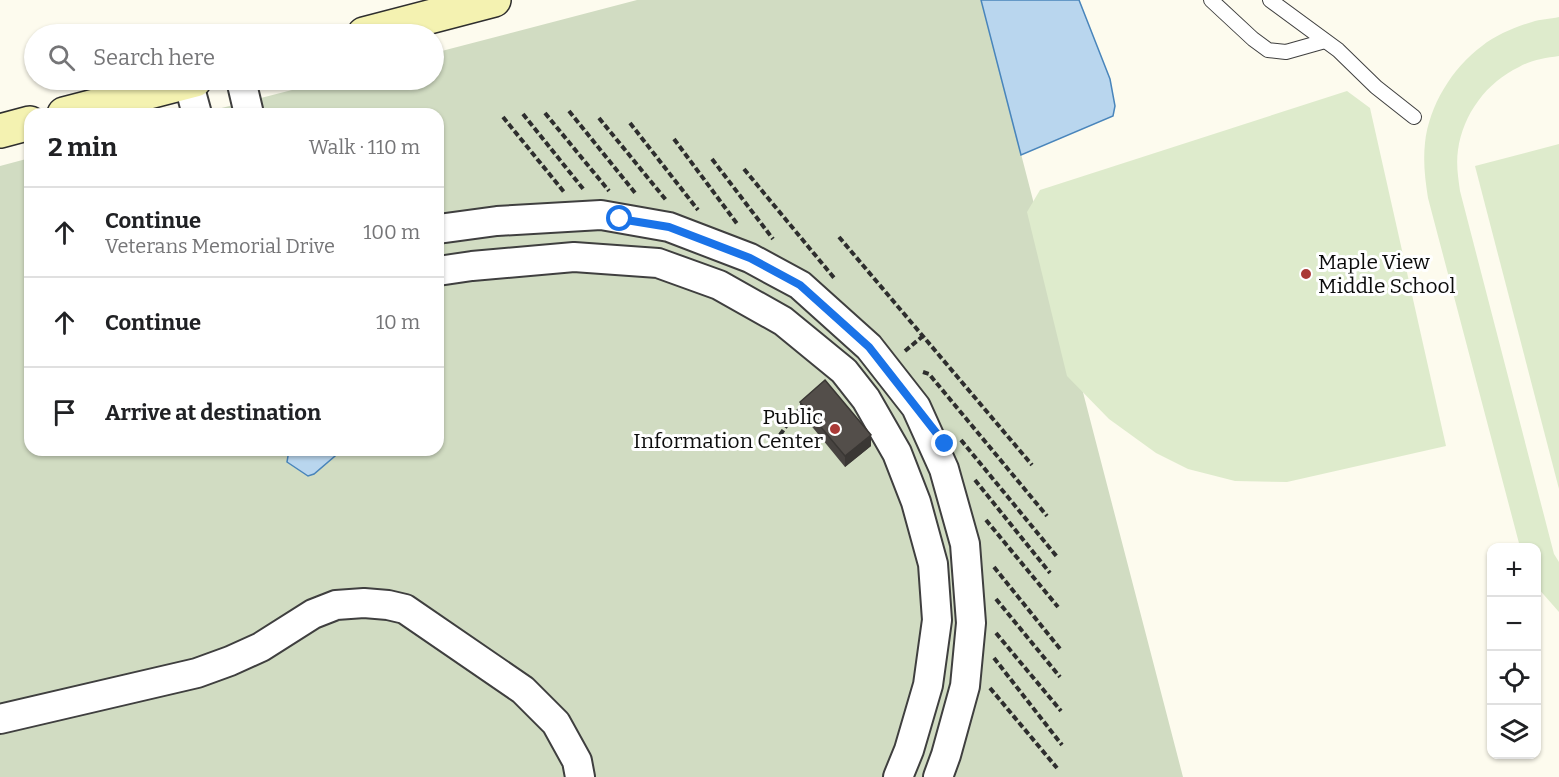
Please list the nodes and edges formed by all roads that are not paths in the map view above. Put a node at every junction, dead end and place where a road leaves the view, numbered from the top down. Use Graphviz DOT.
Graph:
graph roads {
  1 [pos="494,0"];
  2 [pos="1211,0"];
  3 [pos="1270,0"];
  4 [pos="402,24"];
  5 [pos="1325,40"];
  6 [pos="154,90"];
  7 [pos="193,90"];
  8 [pos="243,90"];
  9 [pos="86,108"];
  10 [pos="196,108"];
  11 [pos="248,108"];
  12 [pos="1414,117"];
  13 [pos="24,125"];
  14 [pos="0,131"];
  15 [pos="451,227"];
  16 [pos="472,266"];
  17 [pos="444,270"];
  18 [pos="0,719"];
  19 [pos="580,777"];
  20 [pos="898,777"];
  21 [pos="938,777"];
  1 -- 4 [label="main road"];
  2 -- 5 [label="lane"];
  3 -- 5 [label="lane"];
  5 -- 12 [label="lane"];
  6 -- 9 [label="main road"];
  7 -- 10 [label="street"];
  8 -- 11 [label="street"];
  13 -- 14 [label="main road"];
  15 -- 16 [label="street"];
  15 -- 21 [label="street"];
  16 -- 17 [label="street"];
  16 -- 20 [label="street"];
  18 -- 19 [label="street"];
}
